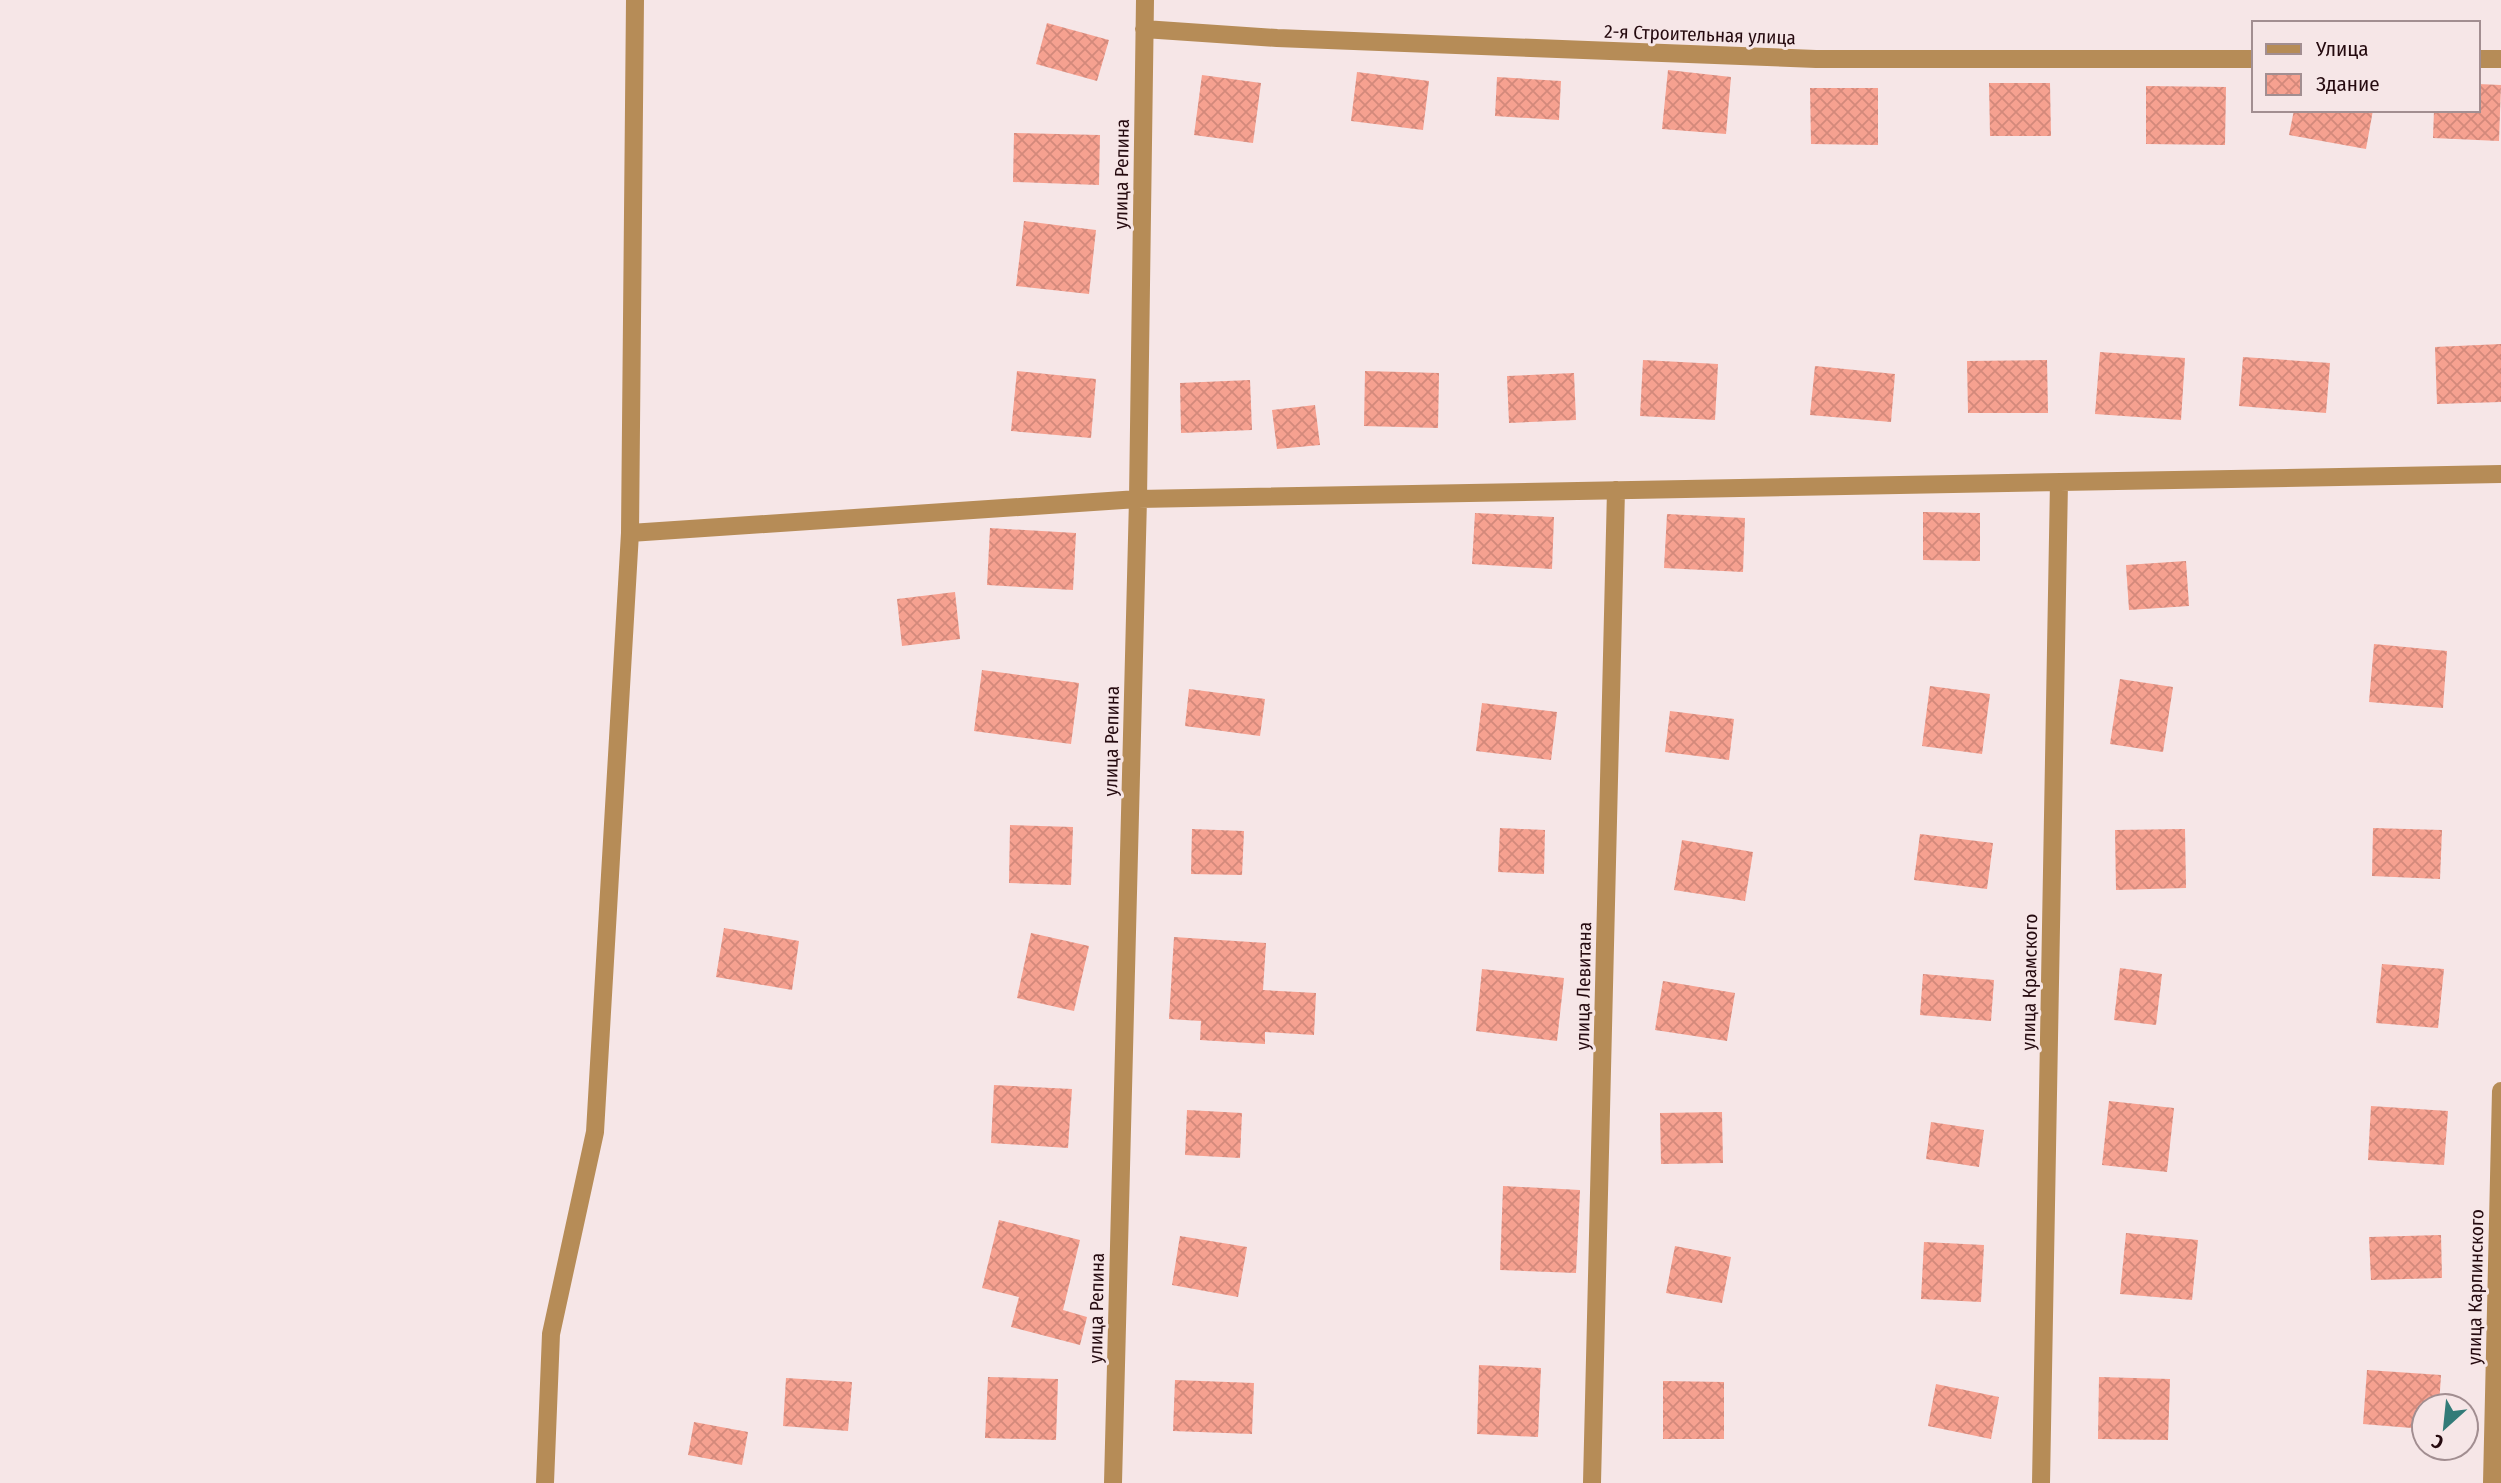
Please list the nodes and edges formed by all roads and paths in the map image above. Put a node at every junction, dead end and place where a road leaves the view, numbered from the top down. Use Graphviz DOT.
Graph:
graph roads {
  1 [pos="635,0"];
  2 [pos="1145,0"];
  3 [pos="1144,29"];
  4 [pos="2252,59"];
  5 [pos="2480,59"];
  6 [pos="2501,59"];
  7 [pos="2501,474"];
  8 [pos="2059,482"];
  9 [pos="1616,490"];
  10 [pos="1138,499"];
  11 [pos="630,533"];
  12 [pos="2501,1091"];
  13 [pos="545,1483"];
  14 [pos="1113,1483"];
  15 [pos="1592,1483"];
  16 [pos="2041,1483"];
  17 [pos="2492,1483"];
  1 -- 11 [label="street"];
  2 -- 3 [label="street, улица Репина"];
  3 -- 4 [label="street, 2-я Строительная улица"];
  3 -- 10 [label="street, улица Репина"];
  5 -- 6 [label="street"];
  7 -- 8 [label="street"];
  8 -- 9 [label="street"];
  8 -- 16 [label="street, улица Крамского"];
  9 -- 10 [label="street"];
  9 -- 15 [label="street, улица Левитана"];
  10 -- 11 [label="street"];
  10 -- 14 [label="street, улица Репина"];
  11 -- 13 [label="street"];
  12 -- 17 [label="street, улица Карпинского"];
}
